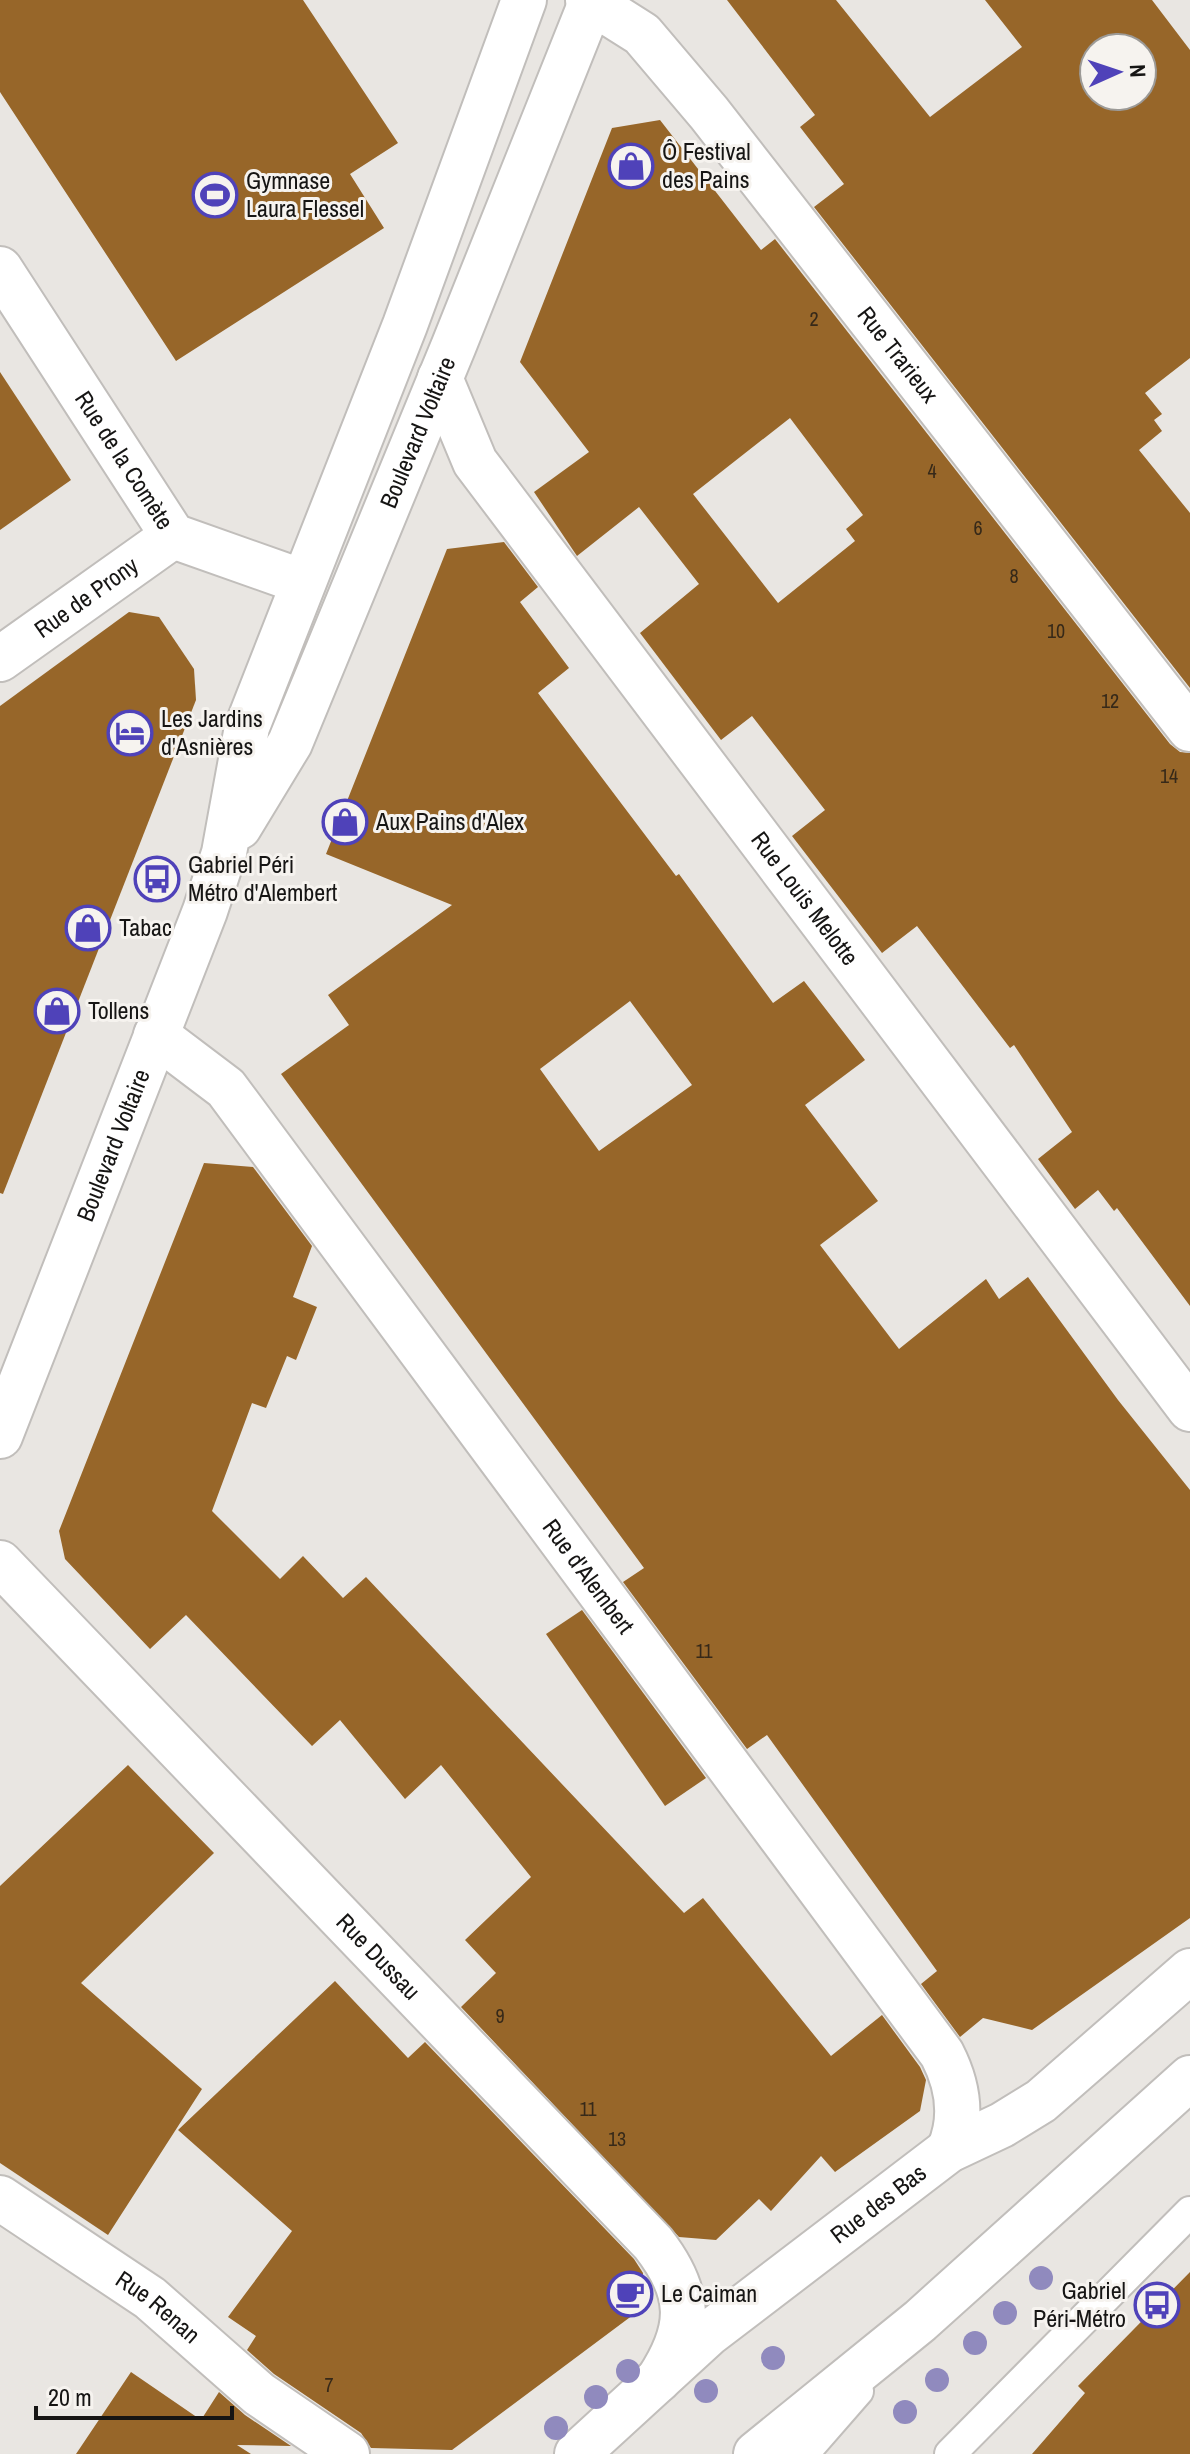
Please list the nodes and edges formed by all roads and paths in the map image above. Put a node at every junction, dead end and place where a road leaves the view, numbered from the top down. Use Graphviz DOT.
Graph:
graph roads {
  1 [pos="524,0"];
  2 [pos="590,0"];
  3 [pos="0,269"];
  4 [pos="440,378"];
  5 [pos="173,536"];
  6 [pos="303,582"];
  7 [pos="0,659"];
  8 [pos="1190,729"];
  9 [pos="224,853"];
  10 [pos="156,1035"];
  11 [pos="1190,1409"];
  12 [pos="0,1436"];
  13 [pos="0,1563"];
  14 [pos="1190,1971"];
  15 [pos="1190,2078"];
  16 [pos="949,2150"];
  17 [pos="0,2198"];
  18 [pos="1190,2212"];
  19 [pos="920,2321"];
  20 [pos="658,2380"];
  21 [pos="347,2454"];
  22 [pos="577,2454"];
  23 [pos="756,2454"];
  24 [pos="803,2454"];
  25 [pos="950,2454"];
  1 -- 6 [label="street, Boulevard Voltaire"];
  2 -- 4 [label="street, Boulevard Voltaire"];
  2 -- 8 [label="street, Rue Trarieux"];
  3 -- 5 [label="street, Rue de la Comète"];
  4 -- 9 [label="street, Boulevard Voltaire"];
  4 -- 11 [label="street, Rue Louis Melotte"];
  5 -- 6 [label="street, Rue de la Comète"];
  5 -- 7 [label="street, Rue de Prony"];
  6 -- 9 [label="street, Boulevard Voltaire"];
  9 -- 10 [label="street, Boulevard Voltaire"];
  10 -- 12 [label="street, Boulevard Voltaire"];
  10 -- 16 [label="street, Rue d'Alembert"];
  13 -- 20 [label="street, Rue Dussau"];
  14 -- 16 [label="street, Rue des Bas"];
  15 -- 19 [label="street"];
  16 -- 20 [label="street, Rue des Bas"];
  17 -- 21 [label="street, Rue Renan"];
  18 -- 25 [label="lane"];
  19 -- 23 [label="street"];
  19 -- 24 [label="lane"];
  20 -- 22 [label="street, Rue des Bas"];
}
